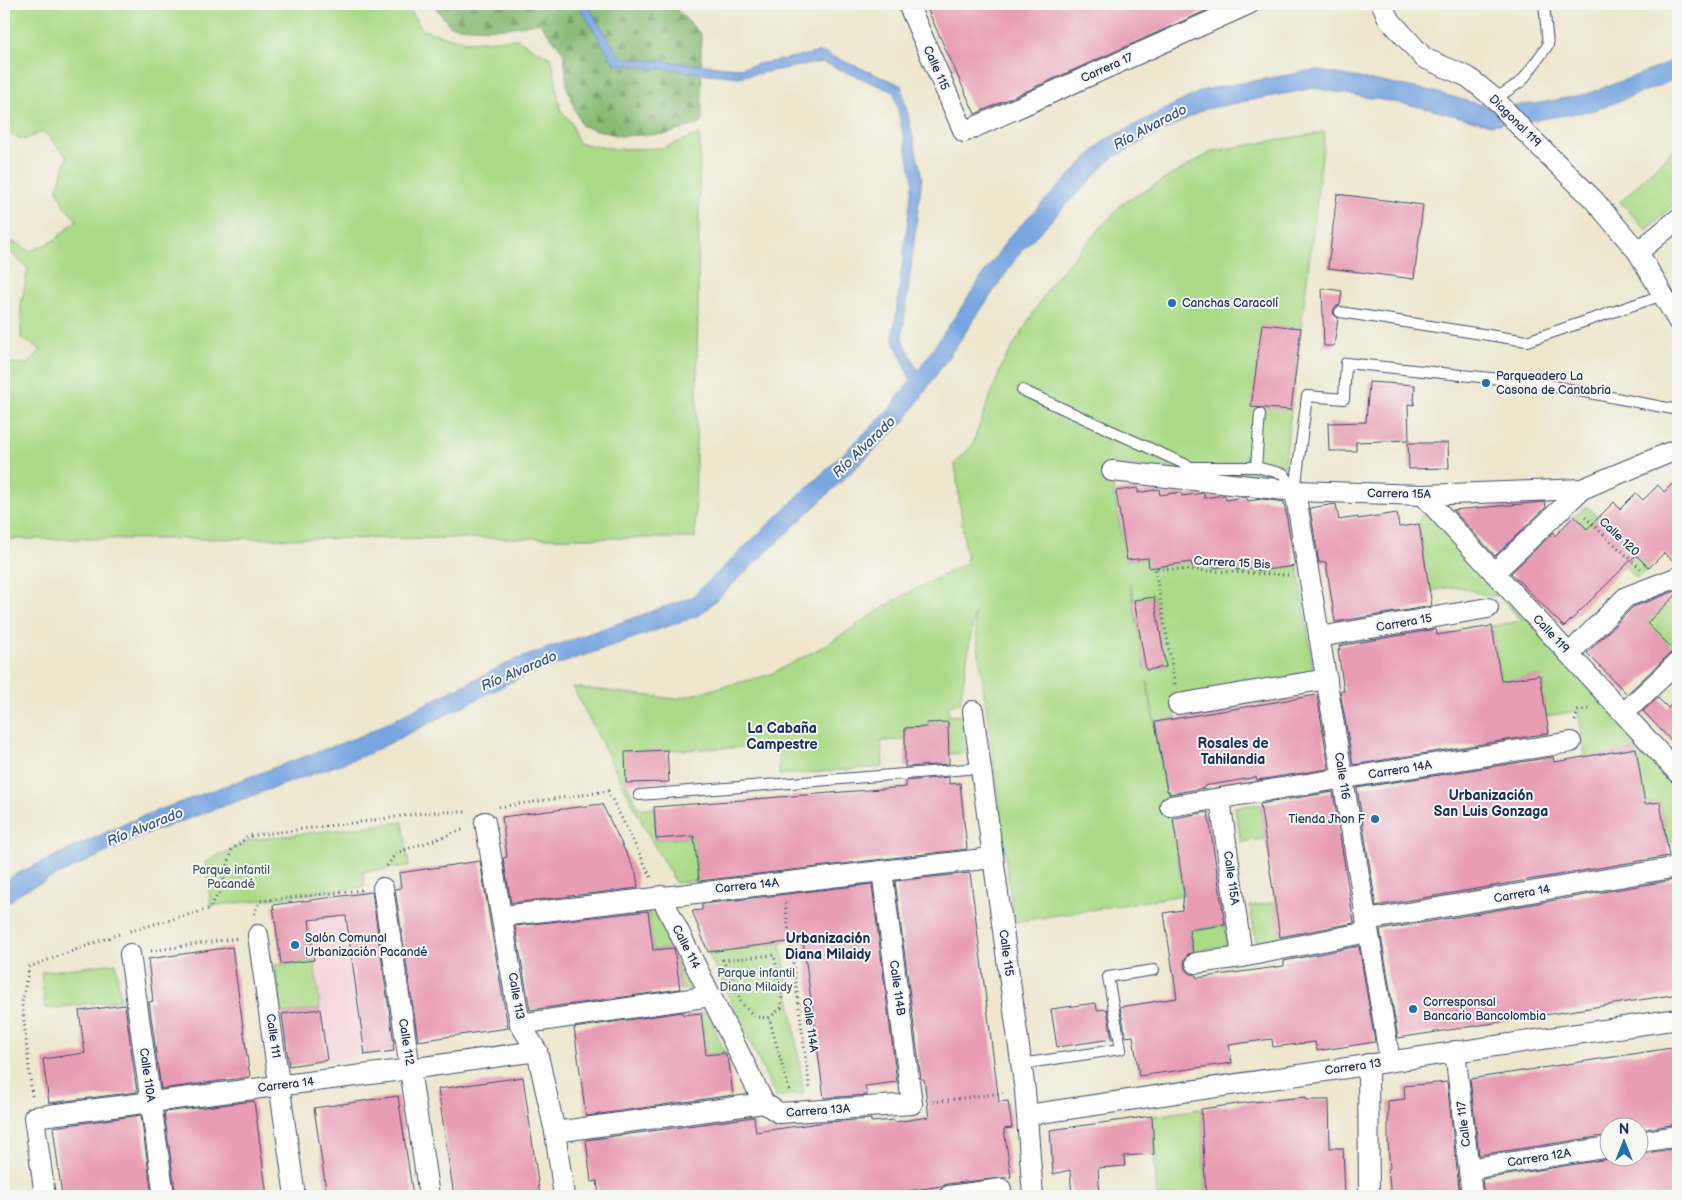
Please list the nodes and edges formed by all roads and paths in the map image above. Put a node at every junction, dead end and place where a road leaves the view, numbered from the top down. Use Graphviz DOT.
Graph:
graph roads {
  1 [pos="908,4"];
  2 [pos="1249,4"];
  3 [pos="1382,4"];
  4 [pos="1544,4"];
  5 [pos="1497,102"];
  6 [pos="964,132"];
  7 [pos="1678,219"];
  8 [pos="1638,252"];
  9 [pos="1663,295"];
  10 [pos="1340,312"];
  11 [pos="1678,321"];
  12 [pos="1022,390"];
  13 [pos="1678,410"];
  14 [pos="1260,414"];
  15 [pos="1678,449"];
  16 [pos="1256,467"];
  17 [pos="1112,471"];
  18 [pos="1295,491"];
  19 [pos="1423,495"];
  20 [pos="1576,496"];
  21 [pos="1494,573"];
  22 [pos="1308,576"];
  23 [pos="1678,577"];
  24 [pos="1658,585"];
  25 [pos="1488,608"];
  26 [pos="1319,637"];
  27 [pos="1569,654"];
  28 [pos="1678,662"];
  29 [pos="1327,679"];
  30 [pos="1178,704"];
  31 [pos="1620,709"];
  32 [pos="973,711"];
  33 [pos="1571,742"];
  34 [pos="980,768"];
  35 [pos="1678,773"];
  36 [pos="1343,779"];
  37 [pos="608,791"];
  38 [pos="639,794"];
  39 [pos="1220,799"];
  40 [pos="1170,806"];
  41 [pos="485,822"];
  42 [pos="992,858"];
  43 [pos="1678,867"];
  44 [pos="882,871"];
  45 [pos="782,882"];
  46 [pos="382,888"];
  47 [pos="661,896"];
  48 [pos="502,916"];
  49 [pos="1367,926"];
  50 [pos="258,935"];
  51 [pos="130,954"];
  52 [pos="1242,957"];
  53 [pos="1196,963"];
  54 [pos="1154,970"];
  55 [pos="711,996"];
  56 [pos="769,1018"];
  57 [pos="1678,1019"];
  58 [pos="520,1024"];
  59 [pos="537,1051"];
  60 [pos="1455,1051"];
  61 [pos="1390,1061"];
  62 [pos="1021,1064"];
  63 [pos="1368,1064"];
  64 [pos="410,1070"];
  65 [pos="280,1086"];
  66 [pos="1025,1091"];
  67 [pos="151,1102"];
  68 [pos="764,1103"];
  69 [pos="912,1104"];
  70 [pos="804,1112"];
  71 [pos="1027,1115"];
  72 [pos="34,1117"];
  73 [pos="555,1132"];
  74 [pos="1678,1136"];
  75 [pos="1650,1140"];
  76 [pos="1600,1149"];
  77 [pos="1469,1169"];
  78 [pos="1000,1189"];
  79 [pos="46,1196"];
  80 [pos="164,1196"];
  81 [pos="296,1196"];
  82 [pos="429,1196"];
  83 [pos="564,1196"];
  84 [pos="949,1196"];
  85 [pos="1033,1196"];
  86 [pos="1369,1196"];
  87 [pos="1472,1196"];
  1 -- 6 [label="street, Calle 115"];
  2 -- 6 [label="street, Carrera 17"];
  3 -- 5 [label="street, Diagonal 119"];
  4 -- 5 [label="lane"];
  5 -- 8 [label="street, Diagonal 119"];
  7 -- 8 [label="street"];
  8 -- 9 [label="street, Diagonal 119"];
  9 -- 10 [label="lane"];
  9 -- 11 [label="street, Diagonal 119"];
  12 -- 16 [label="lane"];
  13 -- 18 [label="lane"];
  14 -- 16 [label="lane"];
  15 -- 20 [label="street, Carrera 15A"];
  16 -- 18 [label="lane"];
  17 -- 18 [label="street, Carrera 15A"];
  18 -- 19 [label="street, Carrera 15A"];
  18 -- 22 [label="street, Calle 116"];
  19 -- 20 [label="street, Carrera 15A"];
  19 -- 21 [label="street, Calle 119"];
  20 -- 21 [label="street"];
  20 -- 24 [label="path, Calle 120"];
  21 -- 27 [label="street, Calle 119"];
  22 -- 26 [label="street, Calle 116"];
  22 -- 30 [label="path, Carrera 15 Bis"];
  23 -- 24 [label="street"];
  24 -- 27 [label="street"];
  25 -- 26 [label="street, Carrera 15"];
  26 -- 29 [label="street, Calle 116"];
  27 -- 31 [label="street, Calle 119"];
  28 -- 31 [label="street"];
  29 -- 30 [label="street"];
  29 -- 36 [label="street, Calle 116"];
  31 -- 33 [label="path"];
  31 -- 35 [label="street, Calle 119"];
  32 -- 34 [label="street, Calle 115"];
  33 -- 36 [label="street, Carrera 14A"];
  34 -- 38 [label="lane"];
  34 -- 42 [label="street, Calle 115"];
  36 -- 39 [label="street, Carrera 14A"];
  36 -- 49 [label="street, Calle 116"];
  37 -- 47 [label="path"];
  39 -- 40 [label="street, Carrera 14A"];
  39 -- 52 [label="street, Calle 115A"];
  41 -- 48 [label="street, Calle 113"];
  41 -- 72 [label="path"];
  42 -- 44 [label="street, Carrera 14A"];
  42 -- 62 [label="street, Calle 115"];
  43 -- 49 [label="street, Carrera 14"];
  44 -- 45 [label="street, Carrera 14A"];
  44 -- 69 [label="street, Calle 114B"];
  45 -- 47 [label="street, Carrera 14A"];
  45 -- 70 [label="path, Calle 114A"];
  46 -- 64 [label="street, Calle 112"];
  47 -- 48 [label="street, Carrera 14A"];
  47 -- 55 [label="street, Calle 114"];
  48 -- 58 [label="street, Calle 113"];
  49 -- 52 [label="street, Carrera 14"];
  49 -- 61 [label="street, Calle 116"];
  50 -- 65 [label="street, Calle 111"];
  51 -- 67 [label="street, Calle 110A"];
  52 -- 53 [label="street, Carrera 14"];
  54 -- 62 [label="lane"];
  55 -- 58 [label="street"];
  55 -- 68 [label="street, Calle 114"];
  56 -- 56 [label="path"];
  56 -- 70 [label="path"];
  57 -- 60 [label="street, Carrera 13"];
  58 -- 59 [label="street, Calle 113"];
  59 -- 64 [label="street, Carrera 14"];
  59 -- 73 [label="street, Calle 113"];
  60 -- 61 [label="street, Carrera 13"];
  60 -- 77 [label="street, Calle 117"];
  61 -- 63 [label="street, Carrera 13"];
  62 -- 66 [label="street, Calle 115"];
  63 -- 71 [label="street, Carrera 13"];
  63 -- 86 [label="street"];
  64 -- 65 [label="street, Carrera 14"];
  64 -- 82 [label="street, Calle 112"];
  65 -- 67 [label="street, Carrera 14"];
  65 -- 81 [label="street, Calle 111"];
  66 -- 69 [label="path"];
  66 -- 71 [label="street, Calle 115"];
  67 -- 72 [label="street, Carrera 14"];
  67 -- 80 [label="street, Calle 110A"];
  68 -- 70 [label="street, Carrera 13A"];
  68 -- 73 [label="street"];
  69 -- 70 [label="street, Carrera 13A"];
  71 -- 85 [label="street, Calle 115"];
  72 -- 79 [label="street"];
  73 -- 83 [label="street, Calle 113"];
  74 -- 75 [label="street"];
  76 -- 77 [label="street, Carrera 12A"];
  77 -- 87 [label="street, Calle 117"];
  78 -- 84 [label="street"];
}
